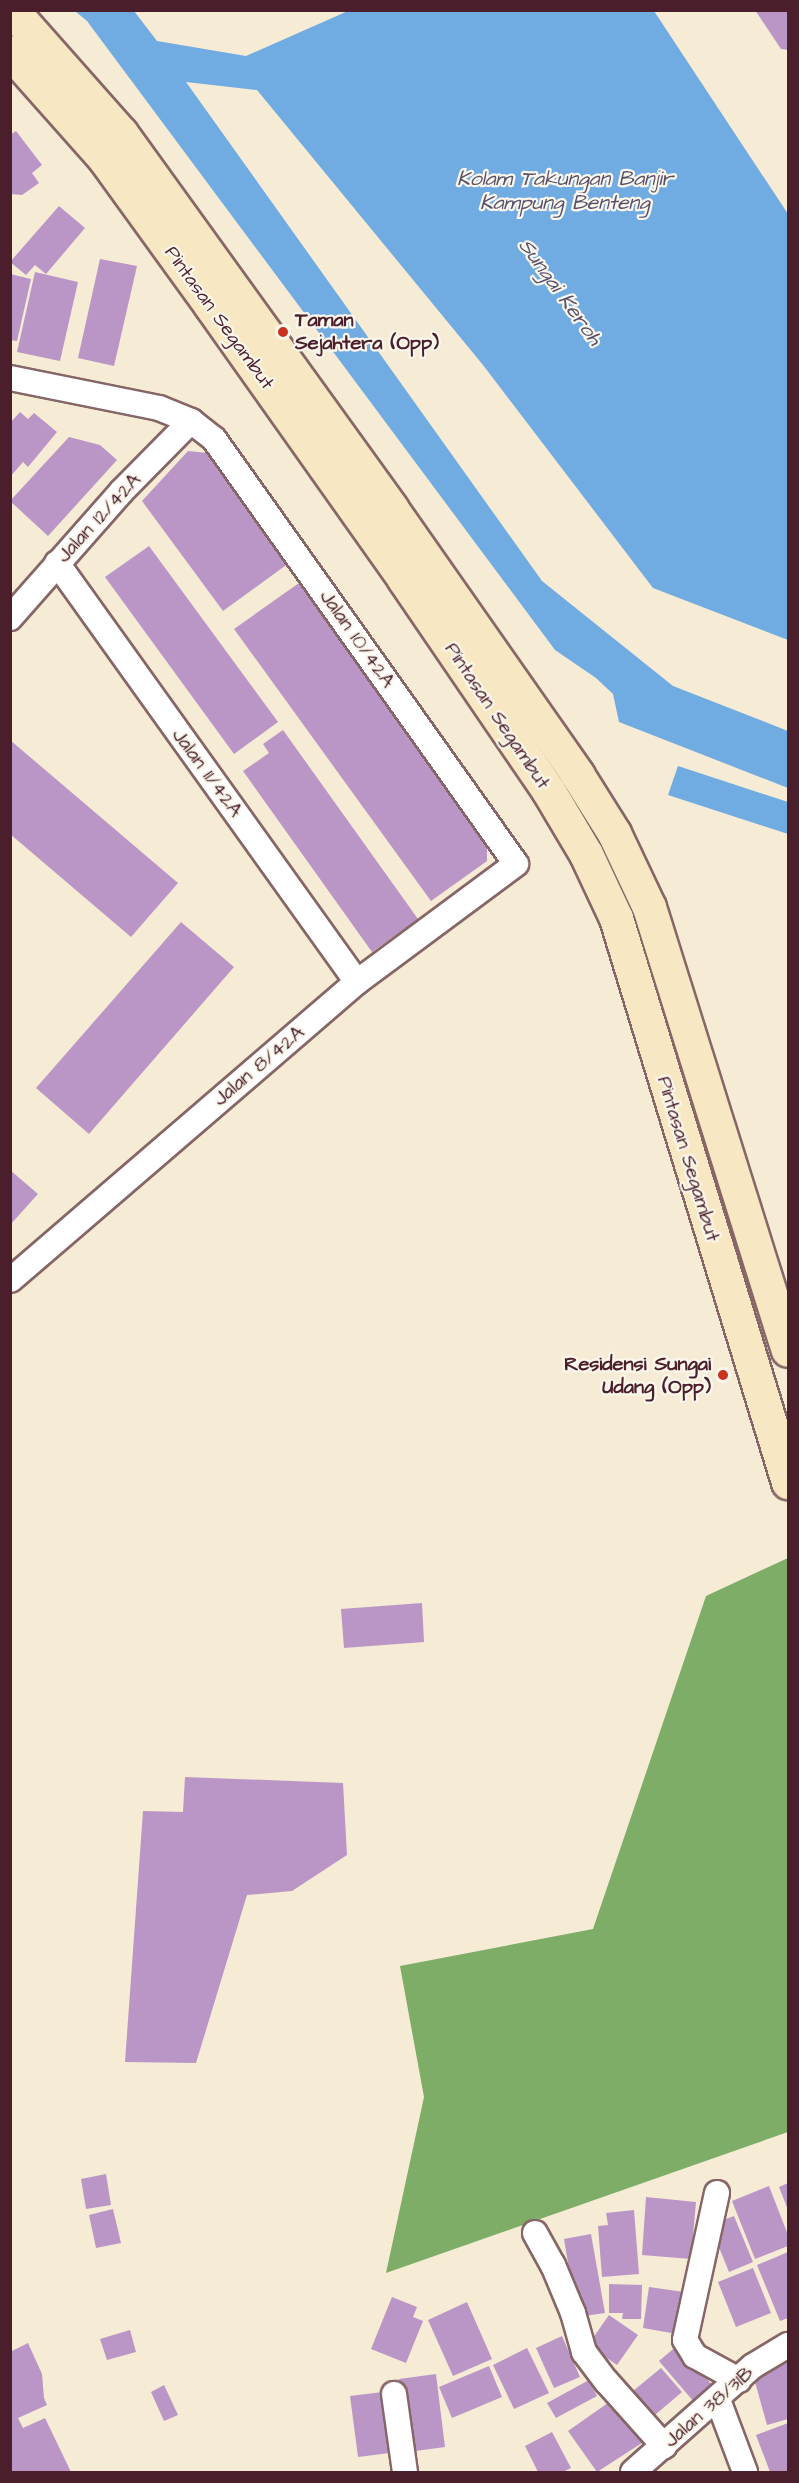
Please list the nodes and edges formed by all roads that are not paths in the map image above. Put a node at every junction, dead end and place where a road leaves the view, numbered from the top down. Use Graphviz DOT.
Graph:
graph roads {
  1 [pos="12,10"];
  2 [pos="10,52"];
  3 [pos="10,378"];
  4 [pos="191,421"];
  5 [pos="57,563"];
  6 [pos="10,618"];
  7 [pos="516,864"];
  8 [pos="357,982"];
  9 [pos="10,1280"];
  10 [pos="789,1350"];
  11 [pos="789,1482"];
  12 [pos="717,2193"];
  13 [pos="535,2233"];
  14 [pos="789,2345"];
  15 [pos="739,2380"];
  16 [pos="394,2394"];
  17 [pos="718,2400"];
  18 [pos="664,2446"];
  19 [pos="405,2472"];
  20 [pos="633,2472"];
  21 [pos="745,2472"];
  1 -- 10 [label="main road, Pintasan Segambut"];
  2 -- 11 [label="main road, Pintasan Segambut"];
  3 -- 4 [label="street, Jalan 10/42A"];
  4 -- 5 [label="street, Jalan 12/42A"];
  4 -- 7 [label="street, Jalan 10/42A"];
  5 -- 6 [label="street, Jalan 12/42A"];
  5 -- 8 [label="street, Jalan 11/42A"];
  7 -- 8 [label="street, Jalan 8/42A"];
  8 -- 9 [label="street, Jalan 8/42A"];
  12 -- 15 [label="street"];
  13 -- 18 [label="street"];
  14 -- 15 [label="street, Jalan 38/31B"];
  15 -- 17 [label="street, Jalan 38/31B"];
  16 -- 19 [label="street"];
  17 -- 18 [label="street, Jalan 38/31B"];
  17 -- 21 [label="street"];
  18 -- 20 [label="street, Jalan 38/31B"];
}
